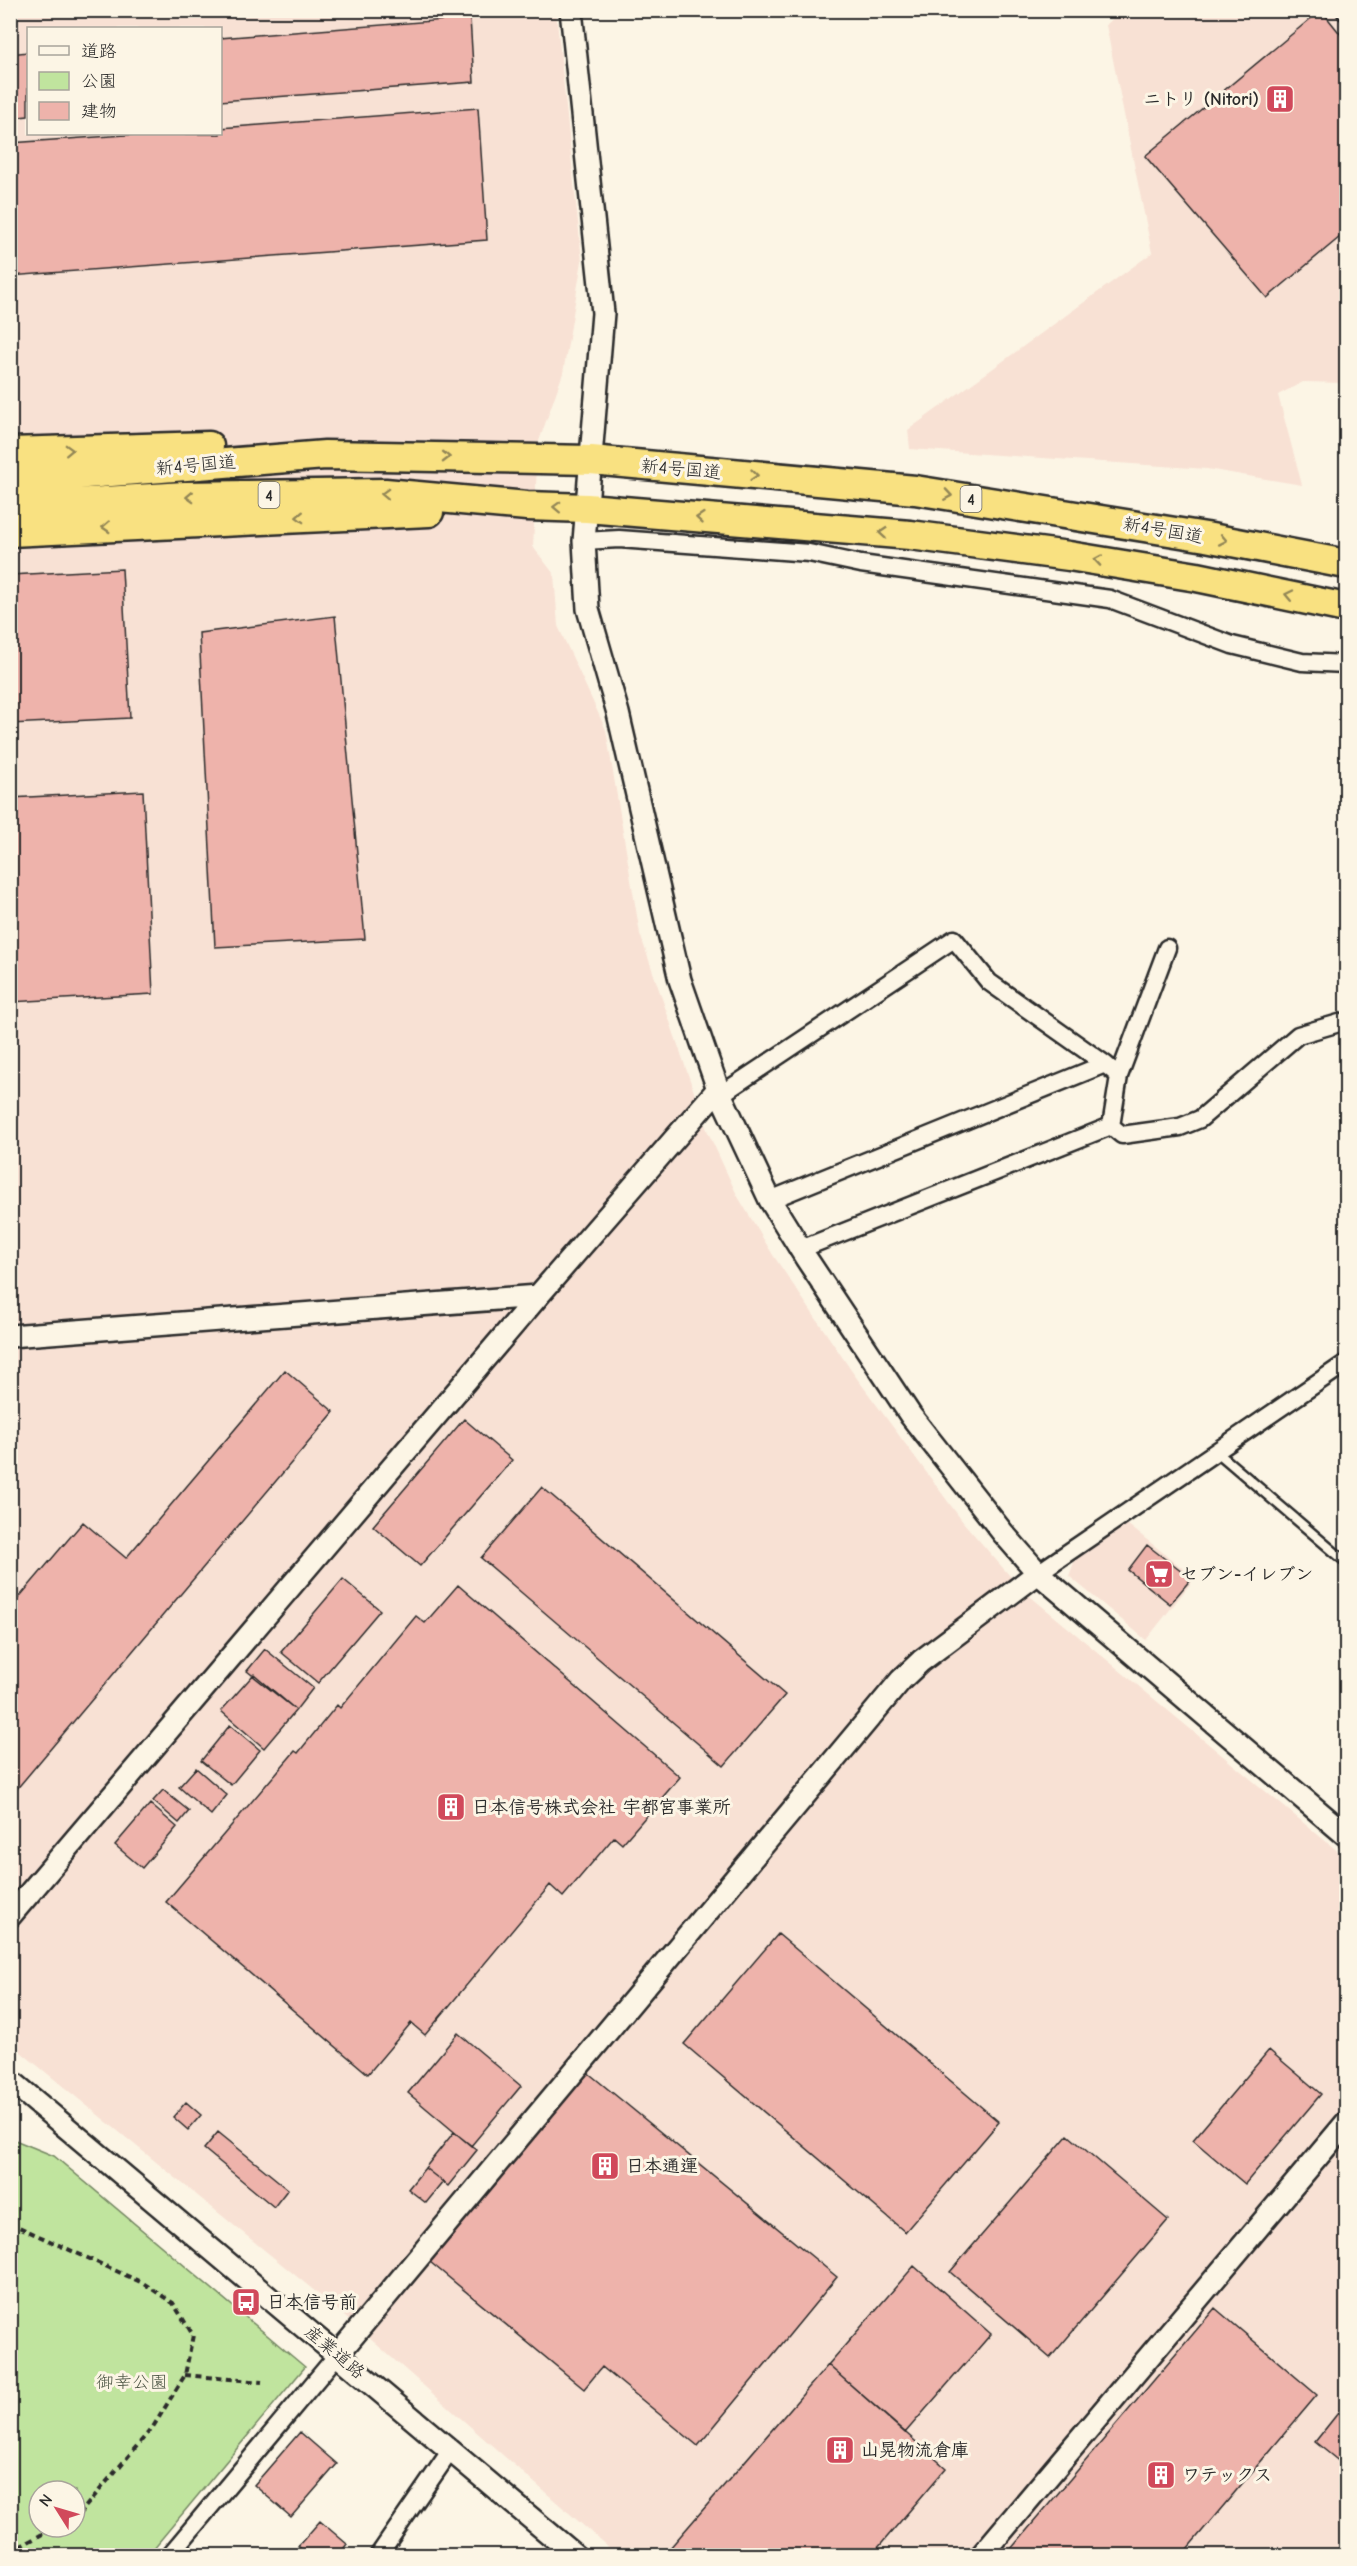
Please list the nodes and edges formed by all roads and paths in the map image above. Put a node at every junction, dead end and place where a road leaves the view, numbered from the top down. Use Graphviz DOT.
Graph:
graph roads {
  1 [pos="571,10"];
  2 [pos="10,452"];
  3 [pos="325,455"];
  4 [pos="591,460"];
  5 [pos="10,480"];
  6 [pos="527,506"];
  7 [pos="10,507"];
  8 [pos="587,508"];
  9 [pos="10,532"];
  10 [pos="584,541"];
  11 [pos="1347,564"];
  12 [pos="1347,608"];
  13 [pos="1347,664"];
  14 [pos="1167,948"];
  15 [pos="1347,1021"];
  16 [pos="1105,1064"];
  17 [pos="1119,1076"];
  18 [pos="719,1092"];
  19 [pos="1111,1126"];
  20 [pos="770,1200"];
  21 [pos="801,1249"];
  22 [pos="538,1296"];
  23 [pos="10,1336"];
  24 [pos="1347,1363"];
  25 [pos="1217,1452"];
  26 [pos="1347,1562"];
  27 [pos="1038,1573"];
  28 [pos="1347,1835"];
  29 [pos="10,1916"];
  30 [pos="10,2080"];
  31 [pos="35,2103"];
  32 [pos="10,2106"];
  33 [pos="1347,2123"];
  34 [pos="10,2223"];
  35 [pos="338,2354"];
  36 [pos="185,2375"];
  37 [pos="262,2382"];
  38 [pos="451,2450"];
  39 [pos="87,2505"];
  40 [pos="34,2539"];
  41 [pos="10,2553"];
  42 [pos="169,2556"];
  43 [pos="378,2556"];
  44 [pos="576,2556"];
  45 [pos="981,2556"];
  1 -- 4 [label="street"];
  2 -- 3 [label="highway, one-way"];
  3 -- 4 [label="highway, 新4号国道 / 4, one-way"];
  3 -- 5 [label="highway, 新4号国道 / 4"];
  4 -- 8 [label="street"];
  4 -- 11 [label="highway, 新4号国道 / 4, one-way"];
  6 -- 7 [label="highway, 新4号国道 / 4, one-way"];
  8 -- 6 [label="highway, 新4号国道 / 4, one-way"];
  6 -- 9 [label="highway, one-way"];
  8 -- 10 [label="street"];
  12 -- 8 [label="highway, 新4号国道 / 4, one-way"];
  10 -- 13 [label="street"];
  10 -- 18 [label="street"];
  14 -- 17 [label="street"];
  15 -- 19 [label="street"];
  16 -- 17 [label="street"];
  16 -- 18 [label="street"];
  16 -- 20 [label="street"];
  17 -- 19 [label="street"];
  18 -- 20 [label="street"];
  18 -- 22 [label="street"];
  19 -- 21 [label="street"];
  20 -- 21 [label="street"];
  21 -- 27 [label="street"];
  22 -- 23 [label="street"];
  22 -- 29 [label="street"];
  24 -- 25 [label="street"];
  25 -- 26 [label="lane"];
  25 -- 27 [label="street"];
  27 -- 28 [label="street"];
  27 -- 35 [label="street"];
  30 -- 31 [label="street, 産業道路"];
  31 -- 32 [label="street"];
  31 -- 35 [label="street, 産業道路"];
  33 -- 45 [label="street"];
  34 -- 36 [label="path"];
  35 -- 38 [label="street, 産業道路"];
  35 -- 42 [label="street"];
  36 -- 37 [label="path"];
  36 -- 39 [label="path"];
  38 -- 43 [label="street"];
  38 -- 44 [label="street, 産業道路"];
  40 -- 41 [label="path"];
}
